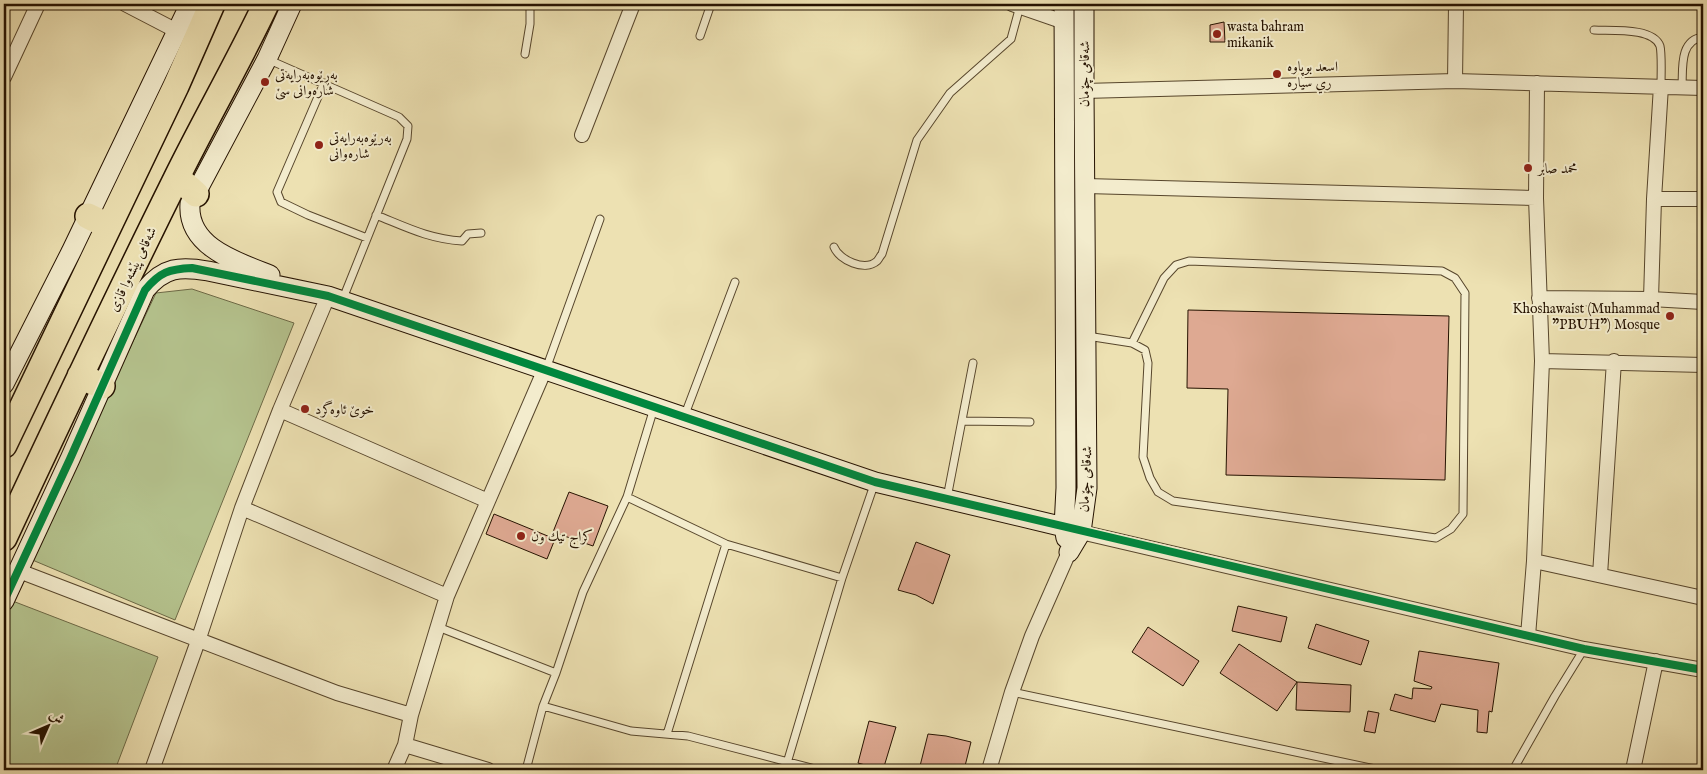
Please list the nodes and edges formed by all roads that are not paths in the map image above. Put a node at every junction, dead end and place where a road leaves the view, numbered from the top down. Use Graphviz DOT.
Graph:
graph roads {
  1 [pos="38,4"];
  2 [pos="125,4"];
  3 [pos="260,4"];
  4 [pos="266,4"];
  5 [pos="292,4"];
  6 [pos="530,4"];
  7 [pos="633,4"];
  8 [pos="712,4"];
  9 [pos="1084,4"];
  10 [pos="1456,4"];
  11 [pos="206,5"];
  12 [pos="1016,5"];
  13 [pos="1064,13"];
  14 [pos="1594,30"];
  15 [pos="178,31"];
  16 [pos="700,36"];
  17 [pos="1703,37"];
  18 [pos="256,54"];
  19 [pos="525,54"];
  20 [pos="4,77"];
  21 [pos="1455,81"];
  22 [pos="324,83"];
  23 [pos="1537,83"];
  24 [pos="1662,86"];
  25 [pos="1682,87"];
  26 [pos="1703,88"];
  27 [pos="1084,91"];
  28 [pos="582,135"];
  29 [pos="177,177"];
  30 [pos="1086,186"];
  31 [pos="196,194"];
  32 [pos="1536,198"];
  33 [pos="1654,199"];
  34 [pos="1703,199"];
  35 [pos="376,215"];
  36 [pos="600,219"];
  37 [pos="98,221"];
  38 [pos="481,233"];
  39 [pos="367,238"];
  40 [pos="834,248"];
  41 [pos="735,282"];
  42 [pos="328,297"];
  43 [pos="1539,298"];
  44 [pos="1651,300"];
  45 [pos="1703,302"];
  46 [pos="1086,336"];
  47 [pos="1132,343"];
  48 [pos="1542,361"];
  49 [pos="1614,361"];
  50 [pos="973,363"];
  51 [pos="1703,365"];
  52 [pos="545,369"];
  53 [pos="80,376"];
  54 [pos="4,384"];
  55 [pos="102,386"];
  56 [pos="654,408"];
  57 [pos="280,410"];
  58 [pos="684,418"];
  59 [pos="962,420"];
  60 [pos="1030,422"];
  61 [pos="4,446"];
  62 [pos="875,482"];
  63 [pos="1066,488"];
  64 [pos="1087,488"];
  65 [pos="627,497"];
  66 [pos="946,500"];
  67 [pos="488,501"];
  68 [pos="242,508"];
  69 [pos="1073,530"];
  70 [pos="4,538"];
  71 [pos="726,544"];
  72 [pos="1069,552"];
  73 [pos="1534,561"];
  74 [pos="19,571"];
  75 [pos="1600,575"];
  76 [pos="842,578"];
  77 [pos="447,596"];
  78 [pos="1703,598"];
  79 [pos="4,601"];
  80 [pos="438,627"];
  81 [pos="1528,636"];
  82 [pos="198,641"];
  83 [pos="1584,649"];
  84 [pos="1656,661"];
  85 [pos="1703,670"];
  86 [pos="556,672"];
  87 [pos="1012,692"];
  88 [pos="543,706"];
  89 [pos="411,716"];
  90 [pos="667,734"];
  91 [pos="405,745"];
  92 [pos="787,763"];
  93 [pos="152,770"];
  94 [pos="394,770"];
  95 [pos="488,770"];
  96 [pos="526,770"];
  97 [pos="819,770"];
  98 [pos="989,770"];
  99 [pos="1380,770"];
  100 [pos="1513,770"];
  101 [pos="1633,770"];
  1 -- 20 [label="street"];
  2 -- 15 [label="street"];
  3 -- 18 [label="highway"];
  4 -- 18 [label="highway, شەقامی پێشەوا قازی"];
  5 -- 18 [label="street"];
  6 -- 19 [label="lane"];
  7 -- 28 [label="street"];
  8 -- 16 [label="lane"];
  9 -- 27 [label="street, شەقامی چۆمان"];
  10 -- 21 [label="street"];
  11 -- 15 [label="street"];
  11 -- 37 [label="highway"];
  12 -- 13 [label="street"];
  12 -- 40 [label="lane"];
  13 -- 63 [label="street, شەقامی چۆمان"];
  14 -- 24 [label="lane"];
  15 -- 37 [label="street"];
  17 -- 25 [label="lane"];
  18 -- 22 [label="lane"];
  18 -- 29 [label="highway, شەقامی پێشەوا قازی"];
  18 -- 31 [label="street"];
  21 -- 23 [label="street"];
  21 -- 27 [label="street"];
  22 -- 35 [label="lane"];
  22 -- 39 [label="lane"];
  23 -- 24 [label="street"];
  23 -- 32 [label="street"];
  24 -- 25 [label="street"];
  24 -- 33 [label="street"];
  25 -- 26 [label="street"];
  27 -- 30 [label="street, شەقامی چۆمان"];
  29 -- 31 [label="highway"];
  29 -- 53 [label="highway, شەقامی پێشەوا قازی"];
  30 -- 32 [label="street"];
  30 -- 46 [label="street, شەقامی چۆمان"];
  31 -- 42 [label="street"];
  32 -- 43 [label="street"];
  33 -- 34 [label="street"];
  33 -- 44 [label="street"];
  35 -- 38 [label="lane"];
  35 -- 39 [label="lane"];
  36 -- 52 [label="lane"];
  37 -- 54 [label="street"];
  37 -- 61 [label="highway"];
  39 -- 42 [label="lane"];
  41 -- 58 [label="lane"];
  42 -- 52 [label="street"];
  42 -- 55 [label="street"];
  42 -- 57 [label="street"];
  43 -- 44 [label="street"];
  43 -- 48 [label="street"];
  44 -- 45 [label="street"];
  46 -- 47 [label="lane"];
  46 -- 64 [label="street, شەقامی چۆمان"];
  47 -- 47 [label="lane"];
  48 -- 49 [label="street"];
  48 -- 73 [label="street"];
  49 -- 51 [label="street"];
  49 -- 75 [label="street"];
  50 -- 59 [label="lane"];
  52 -- 56 [label="street"];
  52 -- 67 [label="street"];
  53 -- 55 [label="highway"];
  53 -- 70 [label="highway, شەقامی پێشەوا قازی"];
  55 -- 74 [label="street"];
  56 -- 58 [label="street"];
  56 -- 65 [label="lane"];
  57 -- 67 [label="street"];
  57 -- 68 [label="street"];
  58 -- 62 [label="street"];
  59 -- 60 [label="lane"];
  59 -- 66 [label="lane"];
  62 -- 66 [label="street"];
  62 -- 76 [label="lane"];
  63 -- 64 [label="street"];
  63 -- 69 [label="street, شەقامی چۆمان"];
  64 -- 69 [label="street, شەقامی چۆمان"];
  65 -- 71 [label="lane"];
  65 -- 86 [label="lane"];
  66 -- 69 [label="street"];
  67 -- 77 [label="street"];
  68 -- 77 [label="street"];
  68 -- 82 [label="street"];
  69 -- 72 [label="street, شەقامی چۆمان"];
  69 -- 81 [label="street"];
  71 -- 76 [label="lane"];
  71 -- 90 [label="lane"];
  72 -- 87 [label="street"];
  73 -- 75 [label="street"];
  73 -- 81 [label="street"];
  74 -- 79 [label="street"];
  74 -- 82 [label="street"];
  75 -- 78 [label="street"];
  76 -- 92 [label="lane"];
  77 -- 80 [label="street"];
  80 -- 86 [label="lane"];
  80 -- 89 [label="street"];
  81 -- 83 [label="street"];
  82 -- 89 [label="street"];
  82 -- 93 [label="street"];
  83 -- 84 [label="street"];
  83 -- 100 [label="lane"];
  84 -- 85 [label="street"];
  84 -- 101 [label="street"];
  86 -- 88 [label="lane"];
  87 -- 98 [label="street"];
  87 -- 99 [label="lane"];
  88 -- 90 [label="lane"];
  88 -- 96 [label="lane"];
  89 -- 91 [label="street"];
  90 -- 92 [label="lane"];
  91 -- 94 [label="street"];
  91 -- 95 [label="street"];
  92 -- 97 [label="lane"];
}
